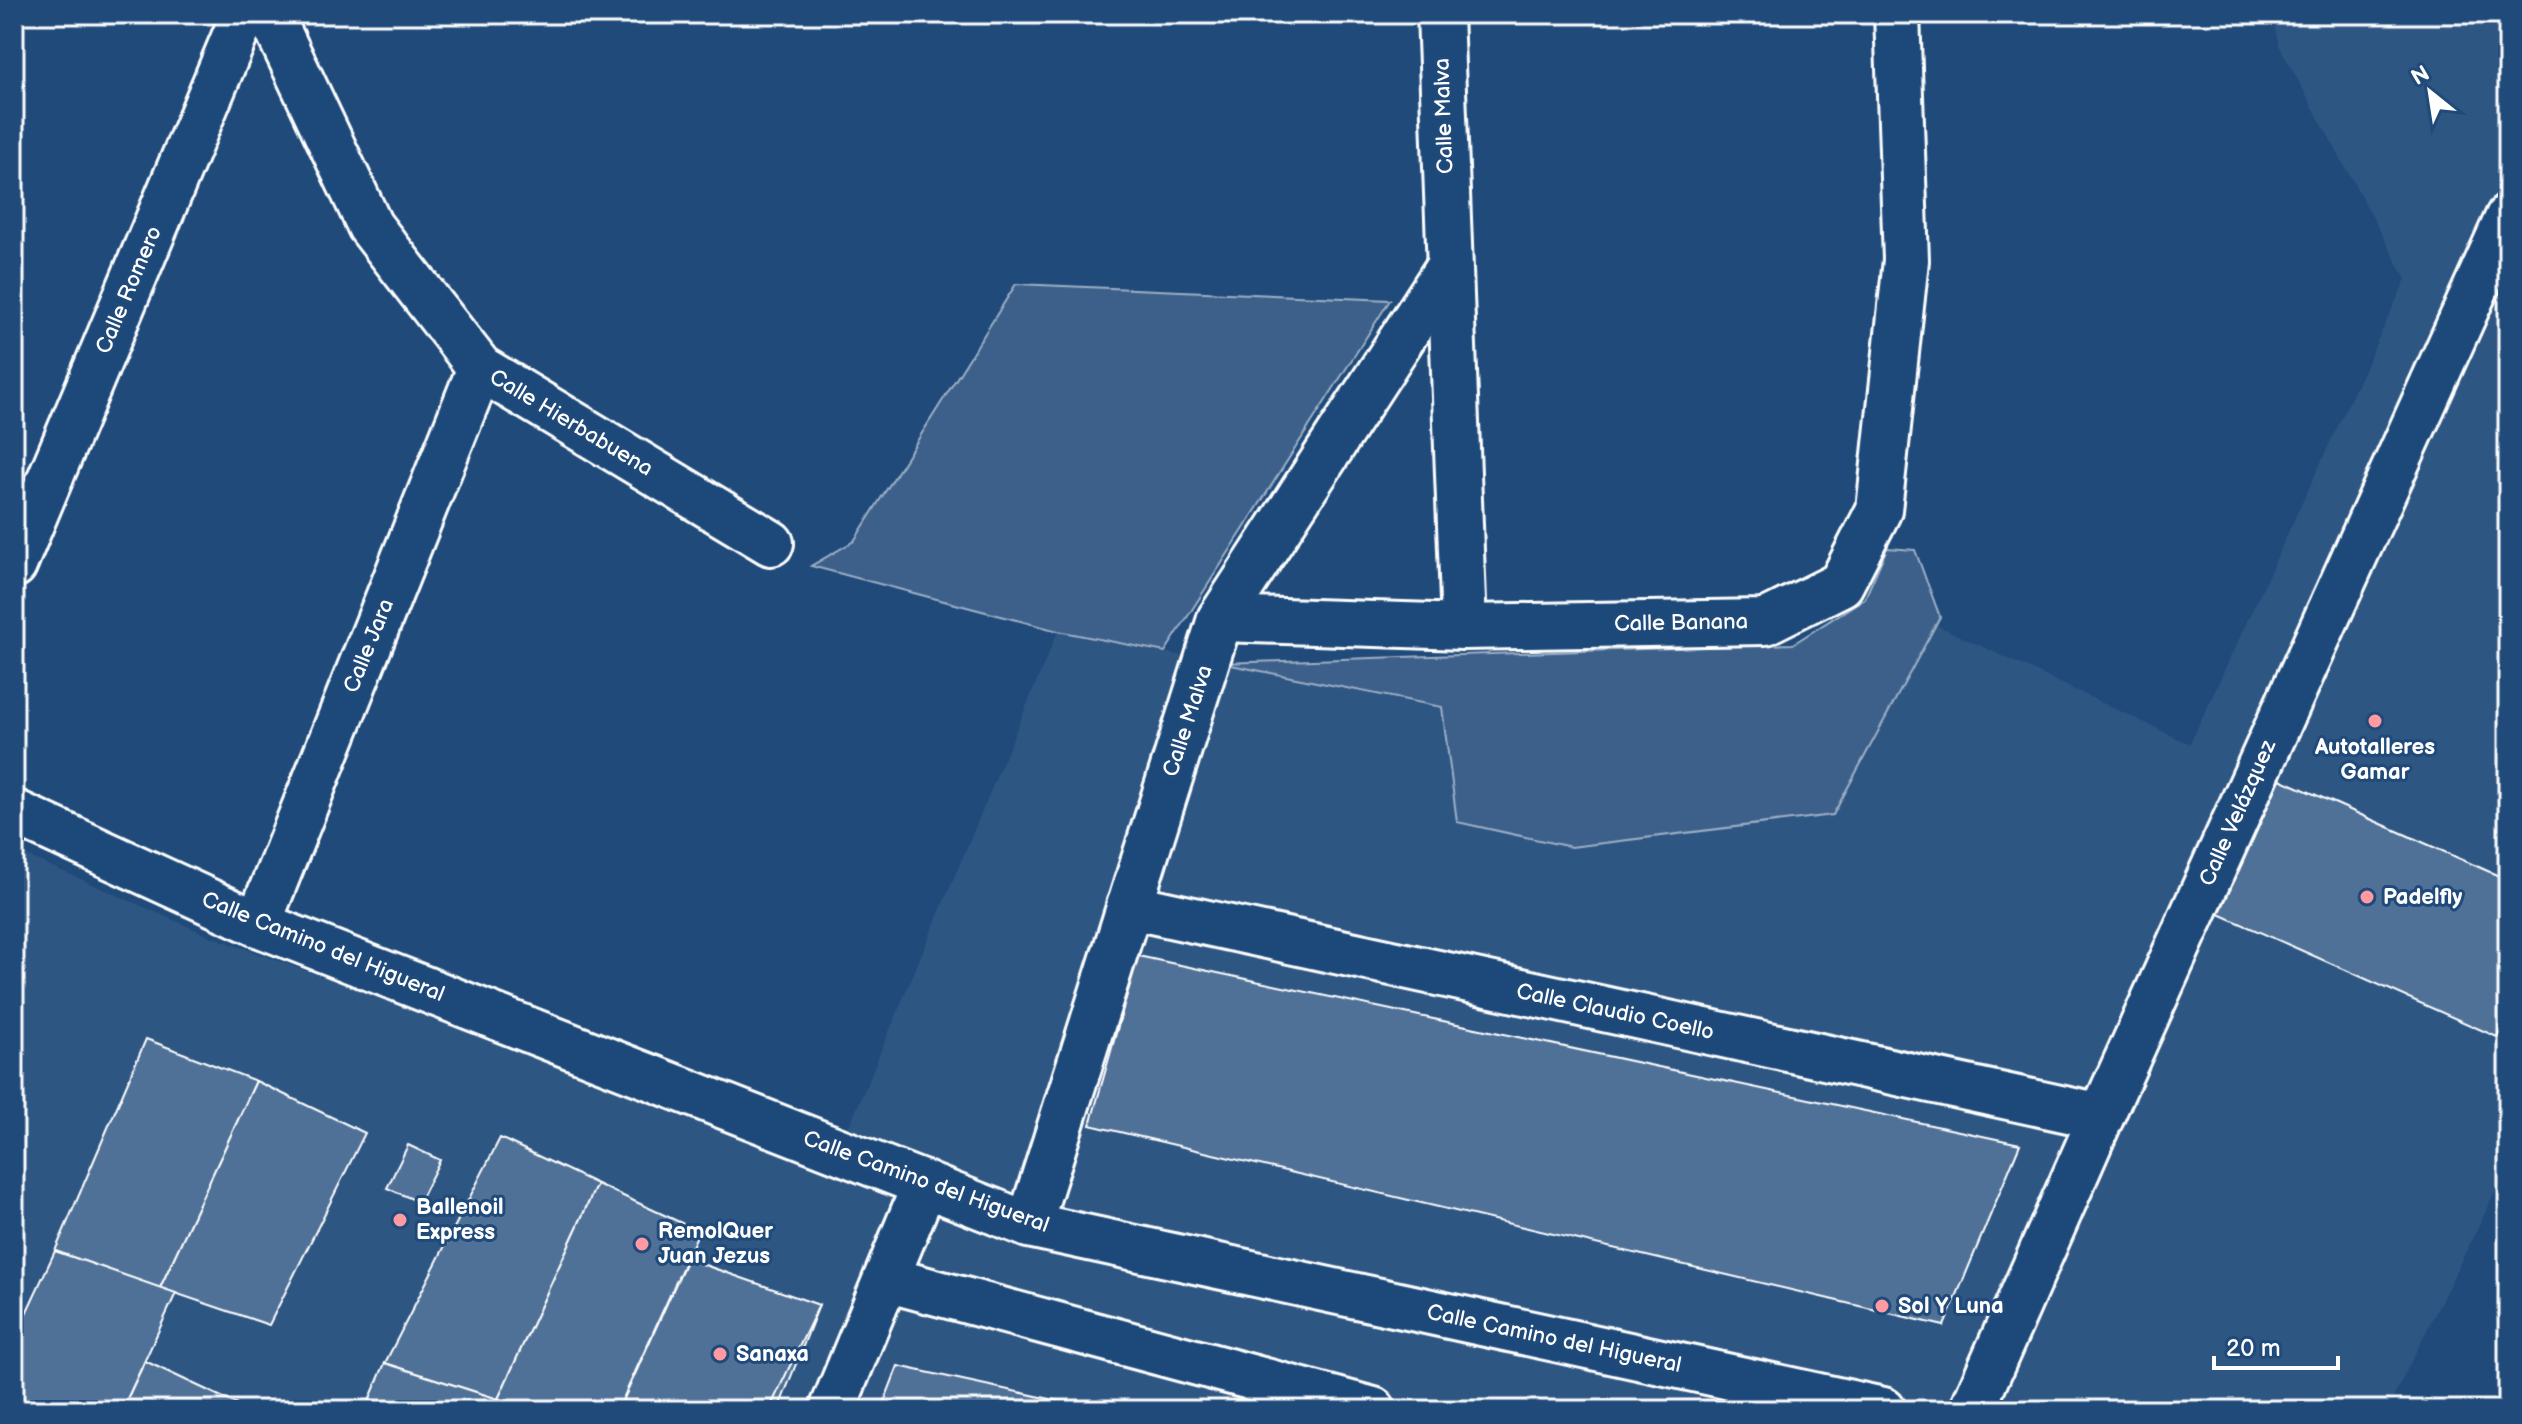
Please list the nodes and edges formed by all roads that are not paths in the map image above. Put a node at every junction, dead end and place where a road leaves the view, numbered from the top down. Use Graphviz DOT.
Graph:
graph roads {
  1 [pos="244,14"];
  2 [pos="270,14"];
  3 [pos="1440,14"];
  4 [pos="1897,14"];
  5 [pos="2508,217"];
  6 [pos="1449,266"];
  7 [pos="480,368"];
  8 [pos="771,543"];
  9 [pos="14,565"];
  10 [pos="1220,619"];
  11 [pos="1464,627"];
  12 [pos="14,812"];
  13 [pos="1129,906"];
  14 [pos="258,924"];
  15 [pos="2101,1117"];
  16 [pos="925,1184"];
  17 [pos="1029,1225"];
  18 [pos="886,1279"];
  19 [pos="832,1410"];
  20 [pos="1373,1410"];
  21 [pos="1883,1410"];
  22 [pos="1972,1410"];
  1 -- 9 [label="street, Calle Romero"];
  2 -- 7 [label="street, Calle Hierbabuena"];
  3 -- 6 [label="street, Calle Malva"];
  4 -- 11 [label="street, Calle Banana"];
  5 -- 15 [label="street, Calle Velázquez"];
  6 -- 10 [label="street, Calle Malva"];
  6 -- 11 [label="street, Calle Malva"];
  7 -- 8 [label="street, Calle Hierbabuena"];
  7 -- 14 [label="street, Calle Jara"];
  10 -- 11 [label="street, Calle Banana"];
  10 -- 13 [label="street, Calle Malva"];
  12 -- 14 [label="street, Calle Camino del Higueral"];
  13 -- 15 [label="street, Calle Claudio Coello"];
  13 -- 17 [label="street, Calle Malva"];
  14 -- 16 [label="street, Calle Camino del Higueral"];
  15 -- 22 [label="street, Calle Velázquez"];
  16 -- 17 [label="street, Calle Camino del Higueral"];
  16 -- 18 [label="street"];
  17 -- 21 [label="street, Calle Camino del Higueral"];
  18 -- 19 [label="street"];
  18 -- 20 [label="street"];
}
